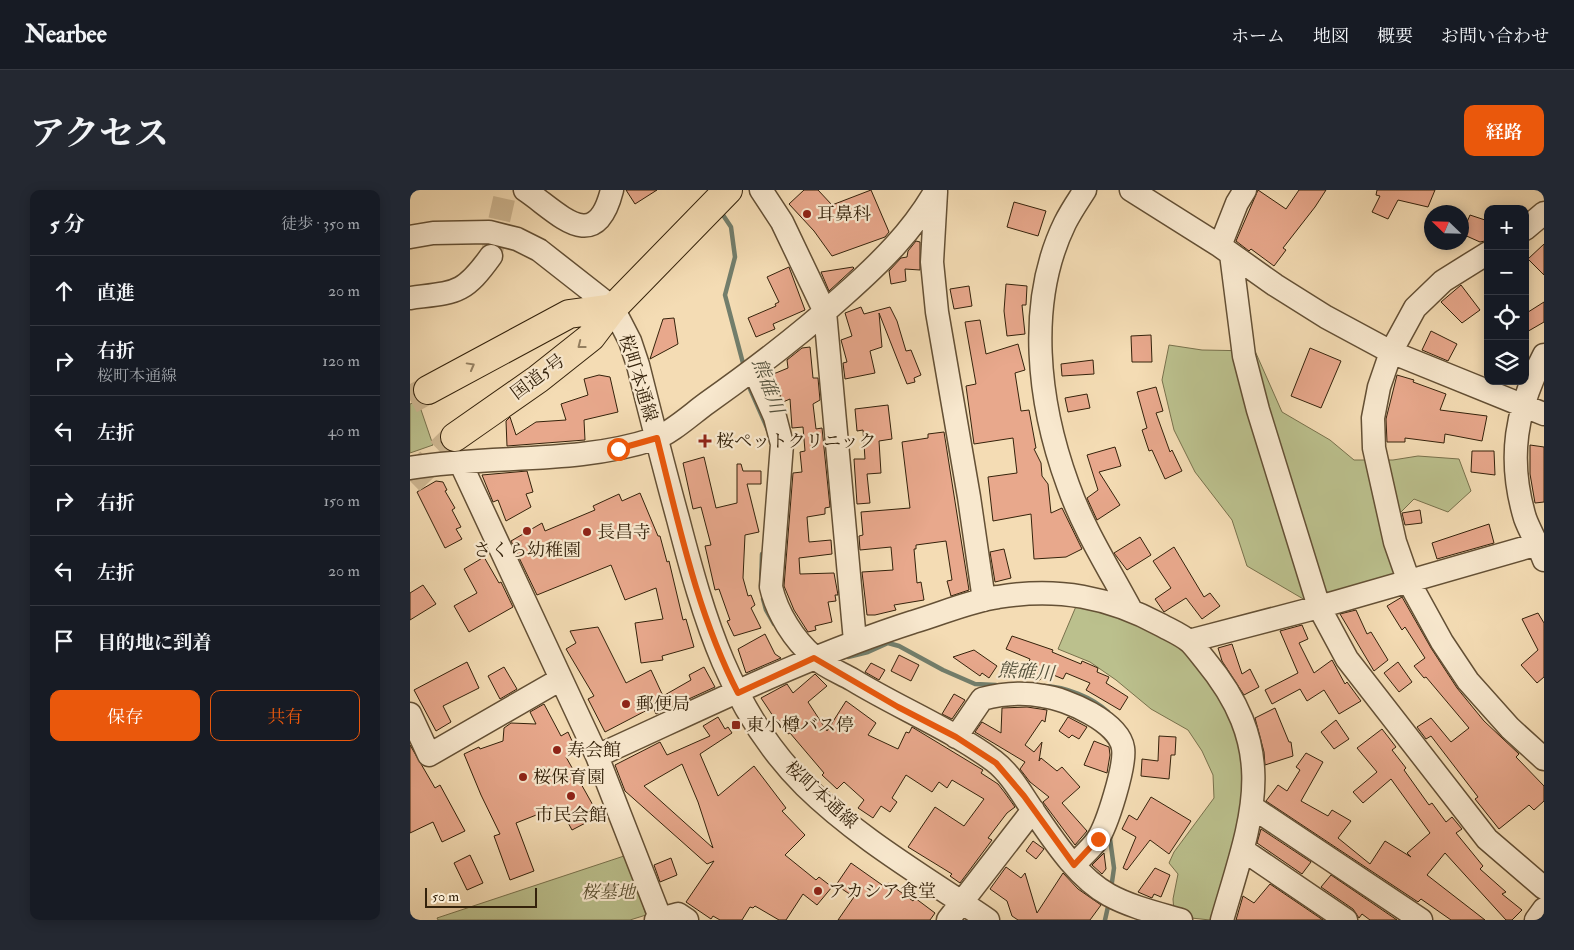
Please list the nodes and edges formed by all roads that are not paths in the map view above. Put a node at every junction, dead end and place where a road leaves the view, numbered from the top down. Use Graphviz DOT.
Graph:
graph roads {
  1 [pos="524,190"];
  2 [pos="612,190"];
  3 [pos="728,190"];
  4 [pos="761,190"];
  5 [pos="936,190"];
  6 [pos="1085,190"];
  7 [pos="1131,190"];
  8 [pos="1245,190"];
  9 [pos="1544,213"];
  10 [pos="1529,225"];
  11 [pos="410,238"];
  12 [pos="1226,250"];
  13 [pos="1484,255"];
  14 [pos="492,256"];
  15 [pos="410,298"];
  16 [pos="613,308"];
  17 [pos="825,312"];
  18 [pos="1391,352"];
  19 [pos="1544,355"];
  20 [pos="754,370"];
  21 [pos="428,390"];
  22 [pos="1522,405"];
  23 [pos="1544,414"];
  24 [pos="455,437"];
  25 [pos="657,438"];
  26 [pos="461,464"];
  27 [pos="410,468"];
  28 [pos="1541,552"];
  29 [pos="1409,582"];
  30 [pos="984,600"];
  31 [pos="1319,607"];
  32 [pos="1131,610"];
  33 [pos="1189,640"];
  34 [pos="855,641"];
  35 [pos="814,658"];
  36 [pos="561,679"];
  37 [pos="738,693"];
  38 [pos="410,714"];
  39 [pos="956,737"];
  40 [pos="597,756"];
  41 [pos="1544,759"];
  42 [pos="1252,807"];
  43 [pos="1033,810"];
  44 [pos="1243,850"];
  45 [pos="1074,865"];
  46 [pos="1544,888"];
  47 [pos="962,902"];
  48 [pos="1544,909"];
  49 [pos="659,920"];
  50 [pos="687,920"];
  51 [pos="948,920"];
  52 [pos="988,920"];
  53 [pos="1181,920"];
  54 [pos="1222,920"];
  55 [pos="1346,920"];
  56 [pos="1421,920"];
  57 [pos="1536,920"];
  1 -- 2 [label="street"];
  3 -- 16 [label="highway, 国道5号"];
  4 -- 17 [label="street"];
  5 -- 17 [label="street"];
  5 -- 30 [label="street"];
  6 -- 32 [label="street"];
  7 -- 12 [label="street"];
  8 -- 12 [label="street"];
  9 -- 10 [label="street"];
  11 -- 16 [label="street"];
  12 -- 18 [label="street"];
  12 -- 31 [label="street"];
  13 -- 18 [label="street"];
  14 -- 15 [label="street"];
  21 -- 16 [label="highway, 国道5号, one-way"];
  16 -- 24 [label="highway, 国道5号, one-way"];
  16 -- 25 [label="street, 桜町本通線"];
  17 -- 20 [label="street"];
  17 -- 34 [label="street"];
  18 -- 22 [label="street"];
  18 -- 29 [label="street"];
  19 -- 22 [label="street"];
  20 -- 25 [label="street"];
  20 -- 35 [label="street"];
  22 -- 23 [label="street"];
  22 -- 28 [label="street"];
  25 -- 26 [label="street"];
  25 -- 37 [label="street, 桜町本通線"];
  26 -- 27 [label="street"];
  26 -- 36 [label="street"];
  28 -- 29 [label="street"];
  29 -- 31 [label="street"];
  29 -- 41 [label="street"];
  30 -- 32 [label="street"];
  30 -- 34 [label="street"];
  31 -- 33 [label="street"];
  31 -- 46 [label="street"];
  32 -- 33 [label="street"];
  33 -- 42 [label="street"];
  34 -- 35 [label="street"];
  35 -- 37 [label="street"];
  35 -- 39 [label="street"];
  36 -- 38 [label="street"];
  36 -- 40 [label="street"];
  37 -- 40 [label="street"];
  37 -- 47 [label="street, 桜町本通線"];
  39 -- 43 [label="street"];
  39 -- 45 [label="street"];
  40 -- 49 [label="street"];
  42 -- 44 [label="street"];
  42 -- 56 [label="street"];
  43 -- 45 [label="street"];
  43 -- 47 [label="street"];
  44 -- 54 [label="street"];
  44 -- 55 [label="street"];
  45 -- 53 [label="street"];
  47 -- 51 [label="street"];
  47 -- 52 [label="street, 桜町本通線"];
  48 -- 57 [label="street"];
  49 -- 50 [label="street"];
}
